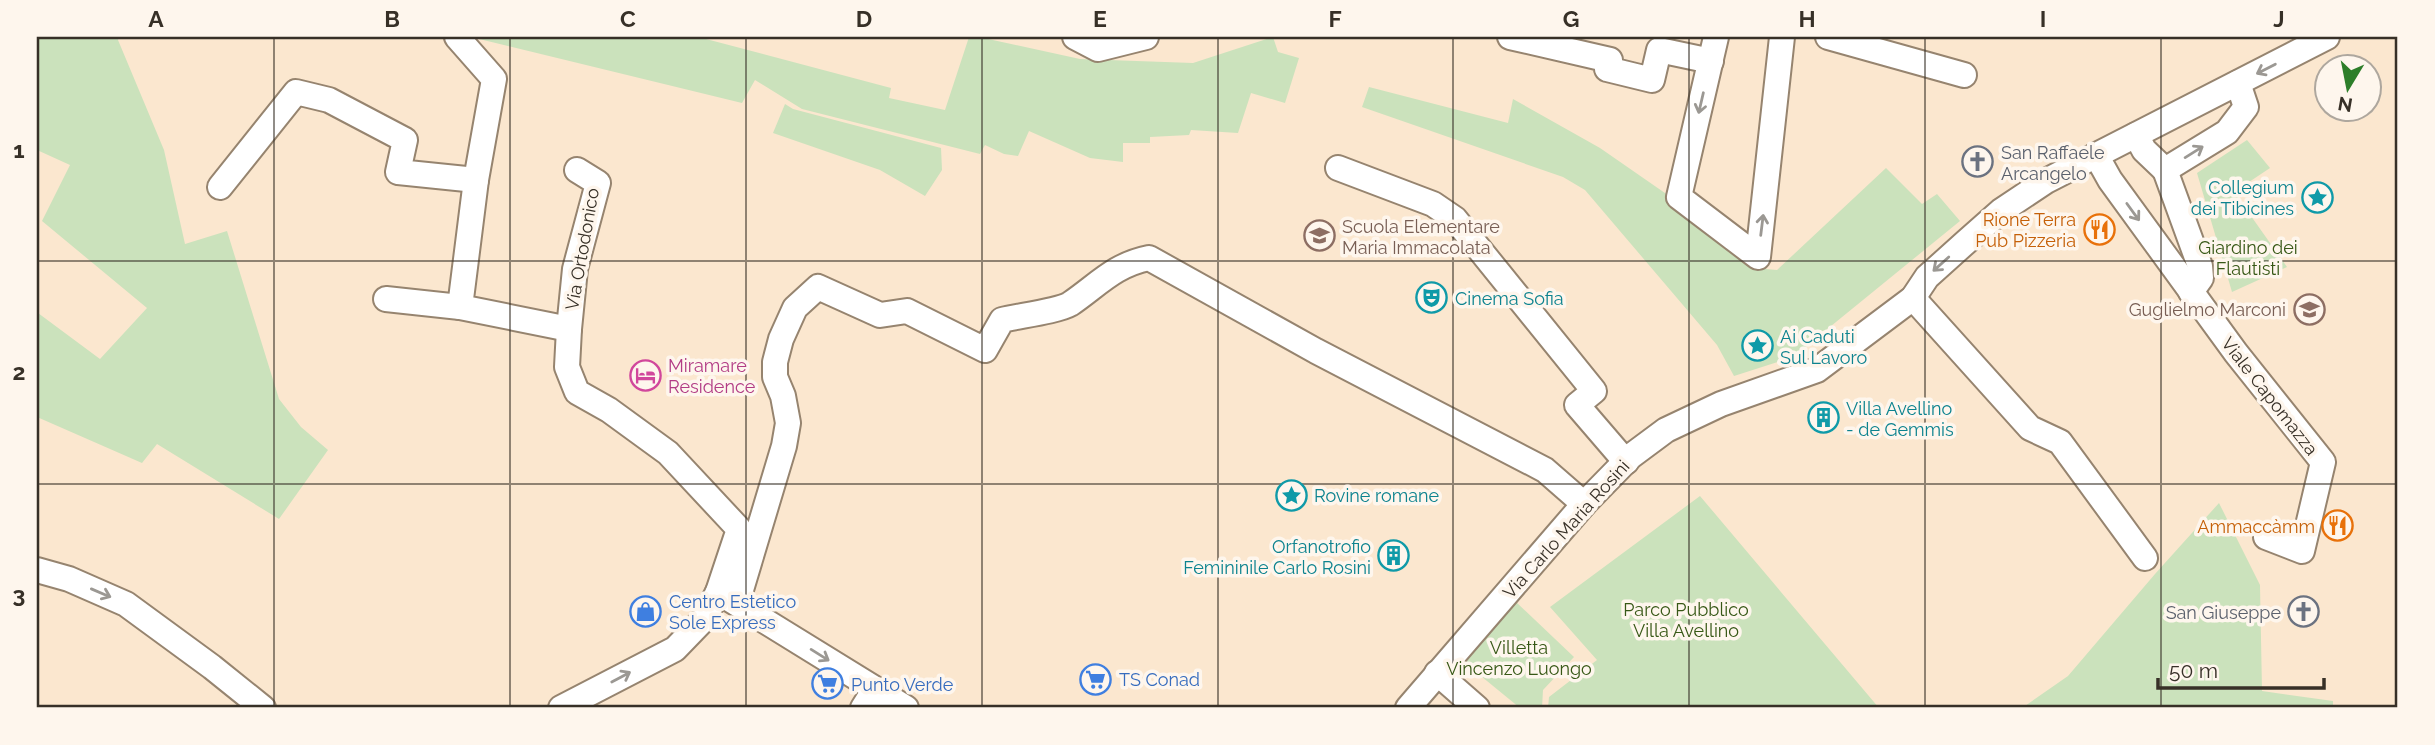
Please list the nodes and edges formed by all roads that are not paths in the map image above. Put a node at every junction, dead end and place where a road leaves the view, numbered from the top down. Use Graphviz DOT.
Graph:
graph roads {
  1 [pos="457,37"];
  2 [pos="1075,37"];
  3 [pos="1146,37"];
  4 [pos="1510,37"];
  5 [pos="1716,37"];
  6 [pos="1782,37"];
  7 [pos="1828,37"];
  8 [pos="2327,37"];
  9 [pos="1553,42"];
  10 [pos="1710,61"];
  11 [pos="1964,75"];
  12 [pos="2238,83"];
  13 [pos="2136,135"];
  14 [pos="2096,155"];
  15 [pos="1338,168"];
  16 [pos="577,170"];
  17 [pos="2165,170"];
  18 [pos="476,180"];
  19 [pos="220,187"];
  20 [pos="2191,292"];
  21 [pos="1913,298"];
  22 [pos="387,299"];
  23 [pos="460,307"];
  24 [pos="569,328"];
  25 [pos="1626,462"];
  26 [pos="1584,504"];
  27 [pos="2266,537"];
  28 [pos="2145,558"];
  29 [pos="37,570"];
  30 [pos="728,598"];
  31 [pos="1437,673"];
  32 [pos="869,699"];
  33 [pos="263,708"];
  34 [pos="561,708"];
  35 [pos="906,708"];
  36 [pos="1408,708"];
  37 [pos="1478,708"];
  1 -- 18 [label="street"];
  2 -- 3 [label="street"];
  4 -- 9 [label="street"];
  5 -- 10 [label="street"];
  10 -- 6 [label="street, one-way"];
  7 -- 11 [label="street"];
  8 -- 12 [label="street, Via Carlo Maria Rosini, one-way"];
  9 -- 10 [label="street"];
  12 -- 13 [label="street, Via Carlo Maria Rosini"];
  17 -- 12 [label="street, one-way"];
  13 -- 14 [label="street, Via Carlo Maria Rosini"];
  13 -- 17 [label="street"];
  14 -- 20 [label="street, Viale Capomazza, one-way"];
  14 -- 21 [label="street, Via Carlo Maria Rosini, one-way"];
  15 -- 25 [label="street"];
  16 -- 24 [label="street, Via Ortodonico"];
  17 -- 20 [label="street"];
  18 -- 19 [label="street"];
  18 -- 23 [label="street"];
  20 -- 27 [label="street, Viale Capomazza"];
  21 -- 25 [label="street, Via Carlo Maria Rosini"];
  21 -- 28 [label="street"];
  22 -- 23 [label="street"];
  23 -- 24 [label="street"];
  24 -- 30 [label="street, Via Ortodonico"];
  25 -- 26 [label="street, Via Carlo Maria Rosini"];
  26 -- 30 [label="street"];
  26 -- 31 [label="street, Via Carlo Maria Rosini"];
  29 -- 33 [label="street, one-way"];
  30 -- 32 [label="street, one-way"];
  34 -- 30 [label="street, one-way"];
  31 -- 36 [label="street, Via Carlo Maria Rosini"];
  31 -- 37 [label="street"];
  32 -- 35 [label="street"];
}
